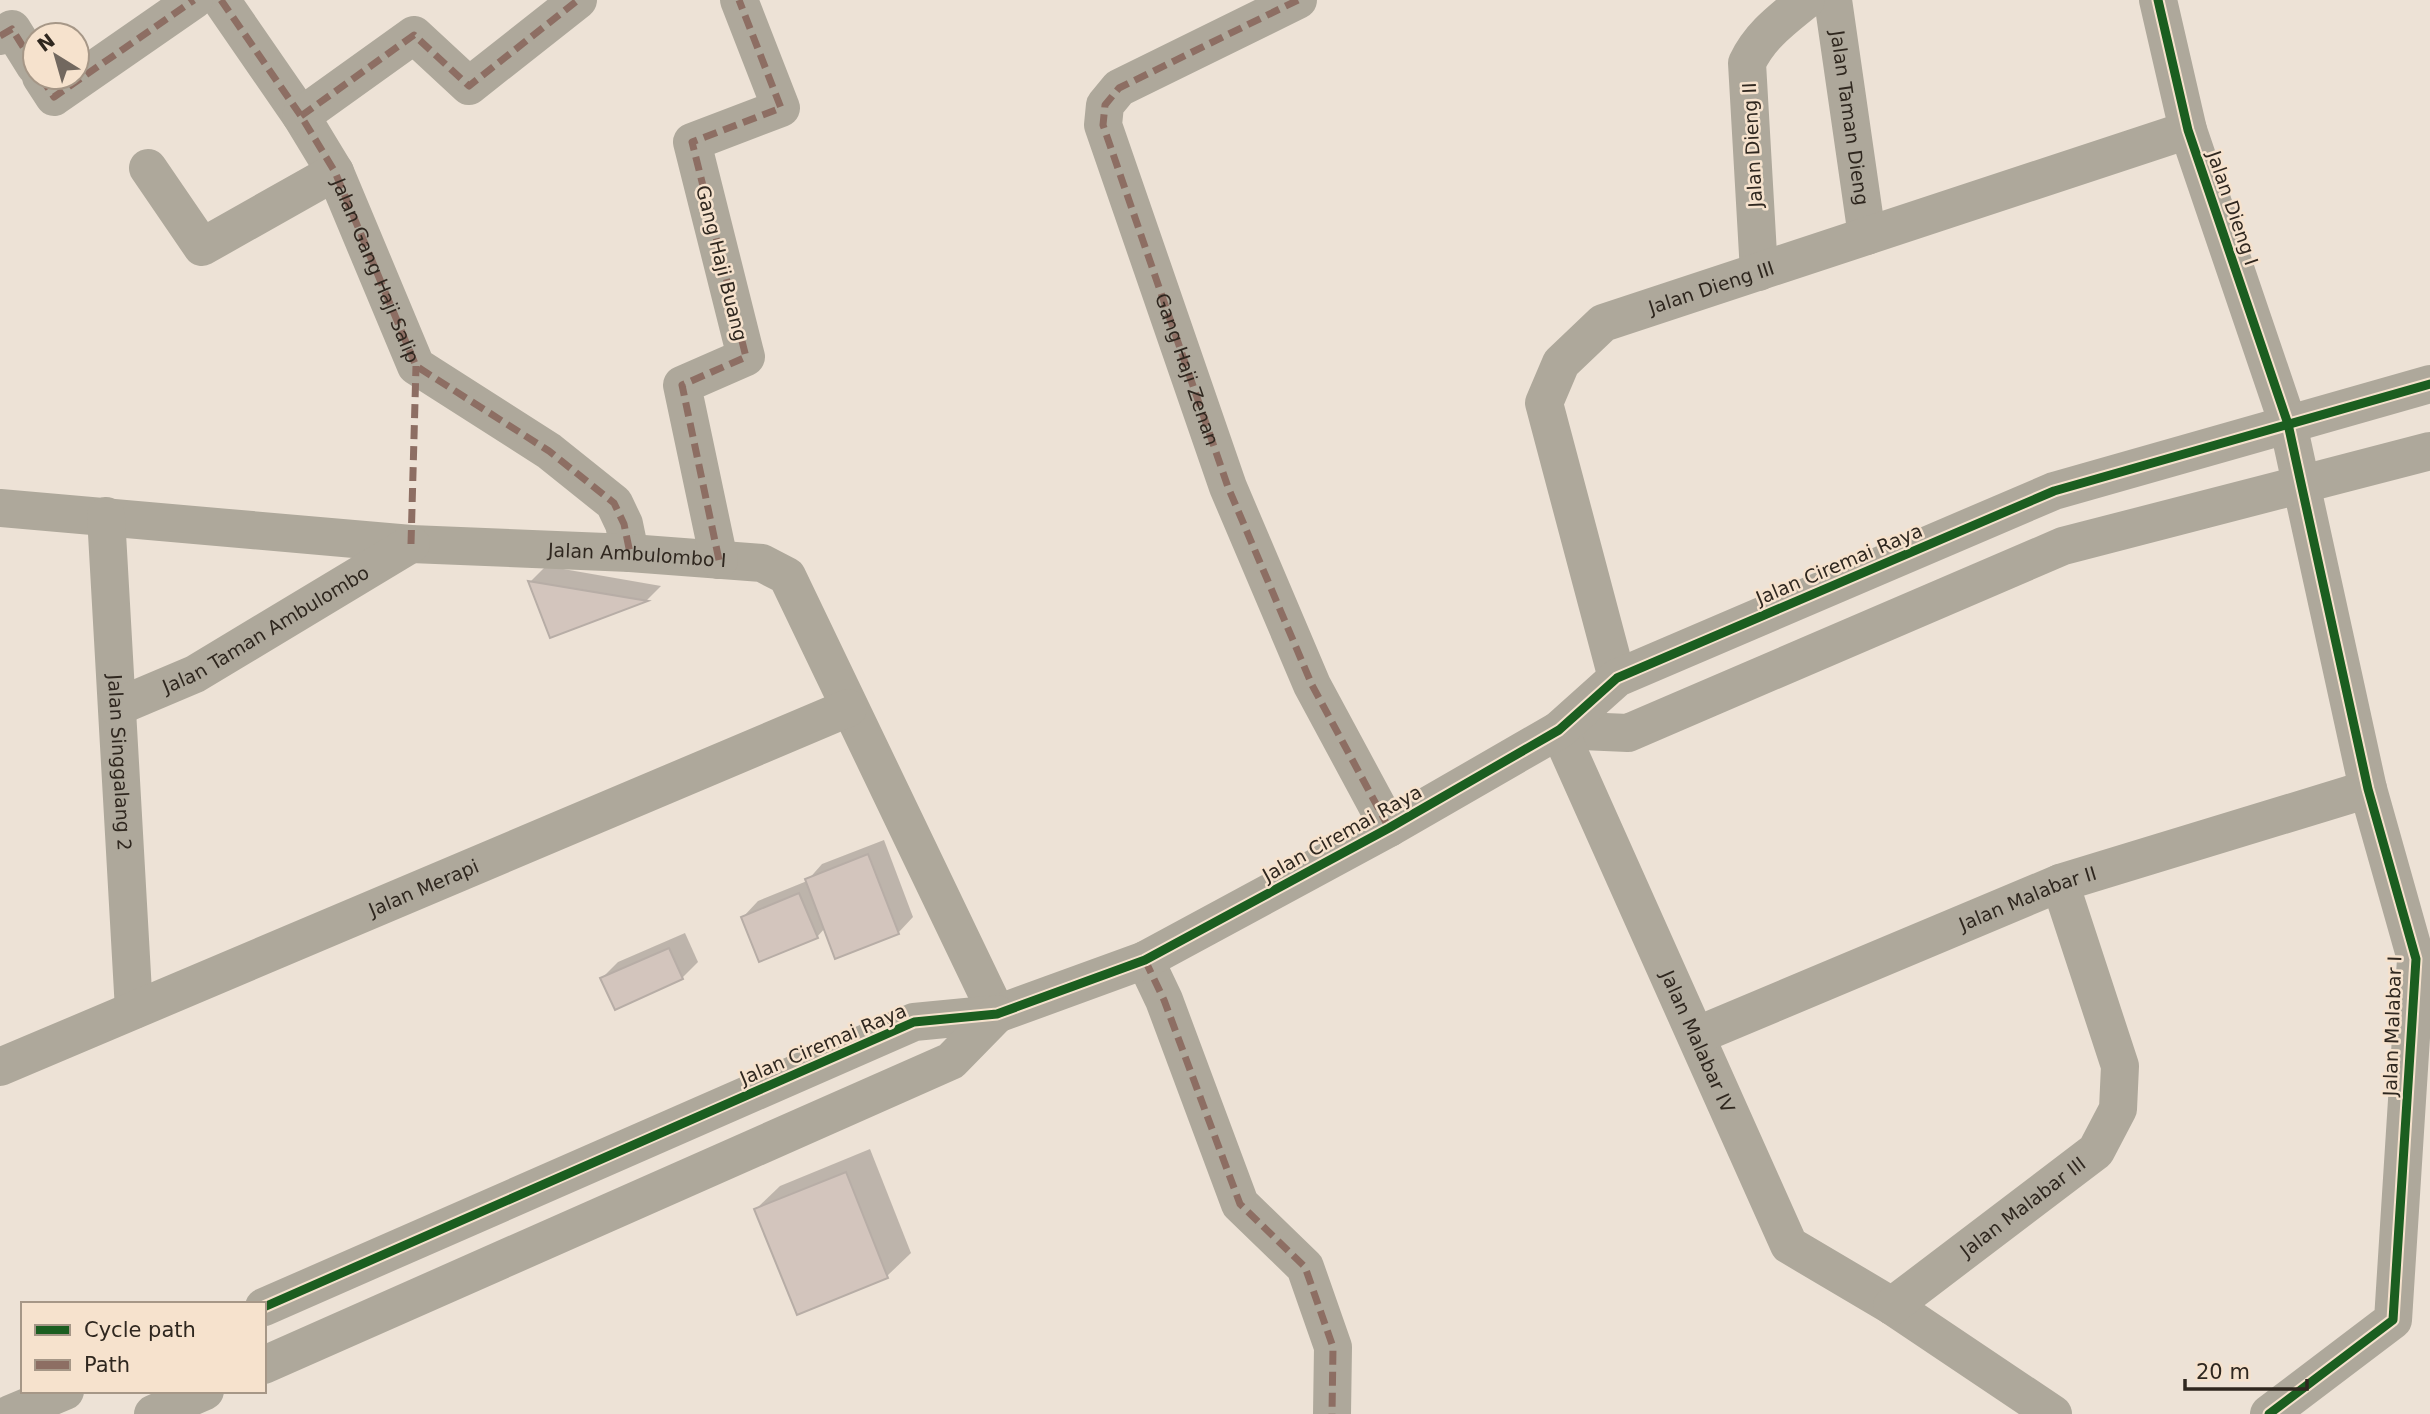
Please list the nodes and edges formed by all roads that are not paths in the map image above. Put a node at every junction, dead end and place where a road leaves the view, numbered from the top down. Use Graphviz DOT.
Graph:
graph roads {
  1 [pos="194,0"];
  2 [pos="221,0"];
  3 [pos="578,0"];
  4 [pos="739,0"];
  5 [pos="1298,0"];
  6 [pos="1805,0"];
  7 [pos="1833,0"];
  8 [pos="2158,0"];
  9 [pos="0,36"];
  10 [pos="21,43"];
  11 [pos="91,71"];
  12 [pos="50,91"];
  13 [pos="63,91"];
  14 [pos="301,116"];
  15 [pos="2188,130"];
  16 [pos="148,168"];
  17 [pos="335,172"];
  18 [pos="1867,236"];
  19 [pos="1759,272"];
  20 [pos="2430,384"];
  21 [pos="2288,424"];
  22 [pos="2430,451"];
  23 [pos="2301,485"];
  24 [pos="0,509"];
  25 [pos="106,516"];
  26 [pos="1973,525"];
  27 [pos="411,544"];
  28 [pos="630,553"];
  29 [pos="719,560"];
  30 [pos="1988,577"];
  31 [pos="1617,678"];
  32 [pos="117,707"];
  33 [pos="848,708"];
  34 [pos="1559,730"];
  35 [pos="2368,789"];
  36 [pos="1389,828"];
  37 [pos="2060,883"];
  38 [pos="1145,960"];
  39 [pos="134,1010"];
  40 [pos="997,1014"];
  41 [pos="1698,1035"];
  42 [pos="0,1067"];
  43 [pos="266,1306"];
  44 [pos="1892,1306"];
  45 [pos="266,1364"];
  46 [pos="60,1393"];
  47 [pos="200,1393"];
  48 [pos="10,1414"];
  49 [pos="153,1414"];
  50 [pos="1332,1414"];
  51 [pos="2053,1414"];
  52 [pos="2269,1414"];
  1 -- 11 [label="street"];
  2 -- 14 [label="street, Jalan Gang Haji Salip"];
  3 -- 14 [label="street"];
  4 -- 29 [label="street, Gang Haji Buang"];
  5 -- 36 [label="street, Gang Haji Zenan"];
  6 -- 19 [label="street, Jalan Dieng II"];
  7 -- 18 [label="street, Jalan Taman Dieng"];
  8 -- 15 [label="street, Jalan Dieng I"];
  9 -- 10 [label="street"];
  12 -- 13 [label="street"];
  14 -- 17 [label="street, Jalan Gang Haji Salip"];
  15 -- 18 [label="street, Jalan Dieng III"];
  15 -- 21 [label="street, Jalan Dieng I"];
  16 -- 17 [label="street"];
  17 -- 28 [label="street, Jalan Gang Haji Salip"];
  18 -- 19 [label="street, Jalan Dieng III"];
  19 -- 31 [label="street, Jalan Dieng III"];
  20 -- 21 [label="street, Jalan Ciremai Raya"];
  21 -- 23 [label="street, Jalan Malabar I"];
  21 -- 26 [label="street, Jalan Ciremai Raya"];
  22 -- 23 [label="street"];
  23 -- 30 [label="street"];
  23 -- 35 [label="street, Jalan Malabar I"];
  24 -- 25 [label="street, Jalan Ambulombo I"];
  25 -- 27 [label="street, Jalan Ambulombo I"];
  25 -- 32 [label="street, Jalan Singgalang 2"];
  26 -- 30 [label="street"];
  26 -- 31 [label="street, Jalan Ciremai Raya"];
  27 -- 28 [label="street, Jalan Ambulombo I"];
  27 -- 32 [label="street, Jalan Taman Ambulombo"];
  28 -- 29 [label="street, Jalan Ambulombo I"];
  29 -- 33 [label="street, Jalan Ambulombo I"];
  30 -- 34 [label="street"];
  31 -- 34 [label="street, Jalan Ciremai Raya"];
  32 -- 39 [label="street, Jalan Singgalang 2"];
  33 -- 39 [label="street, Jalan Merapi"];
  33 -- 40 [label="street, Jalan Ambulombo I"];
  34 -- 36 [label="street, Jalan Ciremai Raya"];
  34 -- 41 [label="street, Jalan Malabar IV"];
  35 -- 37 [label="street, Jalan Malabar II"];
  35 -- 52 [label="street, Jalan Malabar I"];
  36 -- 38 [label="street, Jalan Ciremai Raya"];
  37 -- 41 [label="street, Jalan Malabar II"];
  37 -- 44 [label="street, Jalan Malabar III"];
  38 -- 40 [label="street, Jalan Ciremai Raya"];
  38 -- 50 [label="street"];
  39 -- 42 [label="street, Jalan Merapi"];
  40 -- 43 [label="street, Jalan Ciremai Raya"];
  40 -- 45 [label="street, Jalan Ciremai Raya"];
  41 -- 44 [label="street, Jalan Malabar IV"];
  44 -- 51 [label="street"];
  46 -- 48 [label="street"];
  47 -- 49 [label="street"];
}
